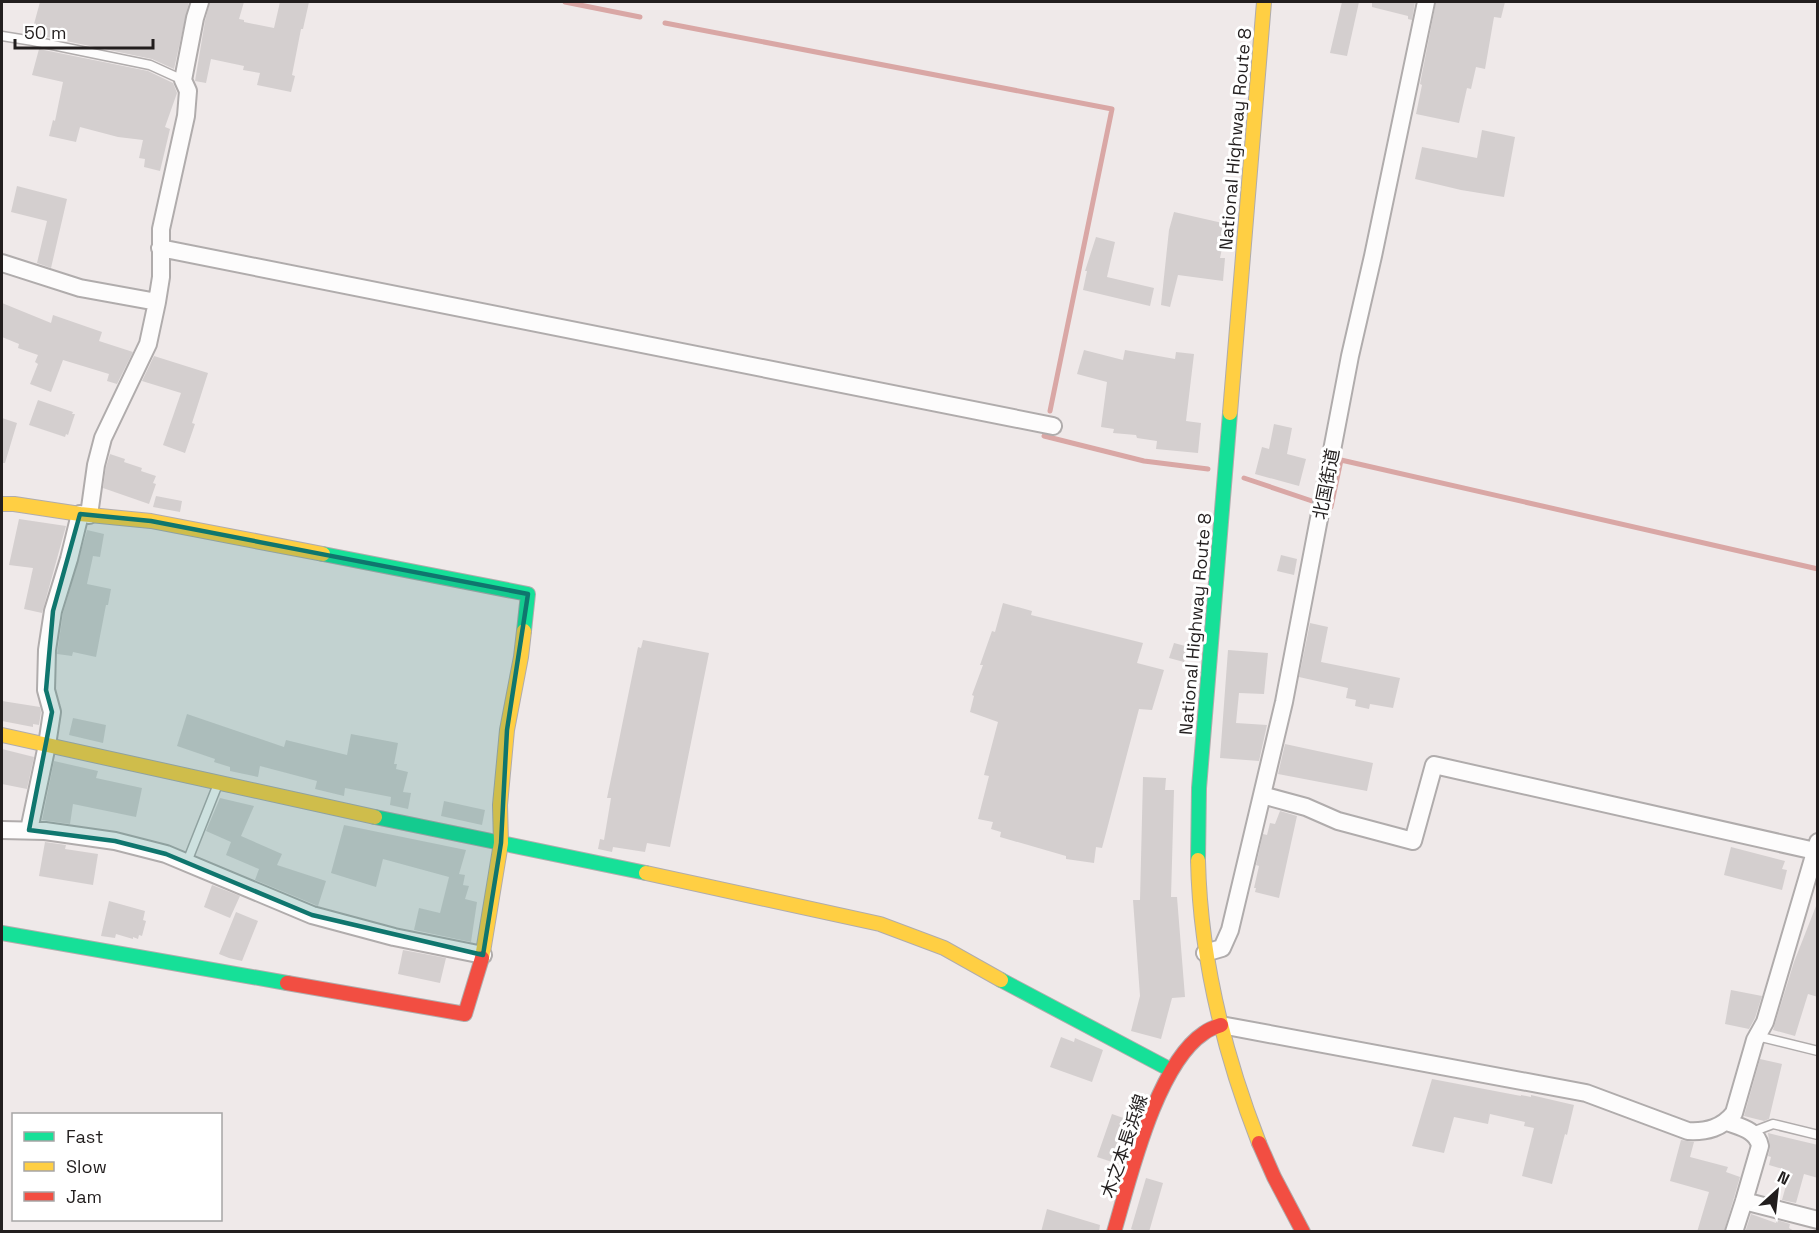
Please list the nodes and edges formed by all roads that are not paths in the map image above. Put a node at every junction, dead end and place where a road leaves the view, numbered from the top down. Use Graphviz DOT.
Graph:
graph roads {
  1 [pos="200,2"];
  2 [pos="1264,2"];
  3 [pos="1426,2"];
  4 [pos="2,36"];
  5 [pos="183,80"];
  6 [pos="160,248"];
  7 [pos="2,263"];
  8 [pos="157,302"];
  9 [pos="1053,426"];
  10 [pos="2,504"];
  11 [pos="85,514"];
  12 [pos="2,735"];
  13 [pos="47,745"];
  14 [pos="218,782"];
  15 [pos="1262,795"];
  16 [pos="2,830"];
  17 [pos="28,830"];
  18 [pos="501,843"];
  19 [pos="1816,847"];
  20 [pos="187,862"];
  21 [pos="2,933"];
  22 [pos="1205,953"];
  23 [pos="483,955"];
  24 [pos="1221,1025"];
  25 [pos="1757,1036"];
  26 [pos="1818,1051"];
  27 [pos="1172,1070"];
  28 [pos="1727,1122"];
  29 [pos="1752,1132"];
  30 [pos="1818,1136"];
  31 [pos="1744,1201"];
  32 [pos="1818,1220"];
  33 [pos="1114,1232"];
  34 [pos="1303,1232"];
  35 [pos="1734,1232"];
  1 -- 5 [label="street"];
  2 -- 22 [label="main road, National Highway Route 8"];
  3 -- 15 [label="street, 北国街道"];
  4 -- 5 [label="lane"];
  5 -- 6 [label="street"];
  6 -- 8 [label="street"];
  6 -- 9 [label="street"];
  7 -- 8 [label="street"];
  8 -- 11 [label="street"];
  10 -- 11 [label="main road"];
  11 -- 13 [label="street"];
  11 -- 18 [label="main road"];
  12 -- 13 [label="main road"];
  13 -- 14 [label="main road"];
  13 -- 17 [label="street"];
  14 -- 18 [label="main road"];
  14 -- 20 [label="lane"];
  15 -- 19 [label="street"];
  15 -- 22 [label="street, 北国街道"];
  16 -- 17 [label="street"];
  17 -- 20 [label="street"];
  18 -- 23 [label="main road"];
  18 -- 27 [label="main road"];
  19 -- 25 [label="street"];
  20 -- 23 [label="street"];
  21 -- 23 [label="main road"];
  22 -- 24 [label="main road, National Highway Route 8"];
  24 -- 27 [label="main road, 木之本長浜線"];
  24 -- 28 [label="street"];
  24 -- 34 [label="main road, National Highway Route 8"];
  25 -- 26 [label="lane"];
  25 -- 28 [label="street"];
  27 -- 33 [label="main road, 木之本長浜線"];
  28 -- 29 [label="street"];
  29 -- 30 [label="lane"];
  29 -- 31 [label="street"];
  31 -- 32 [label="street"];
  31 -- 35 [label="street"];
}
